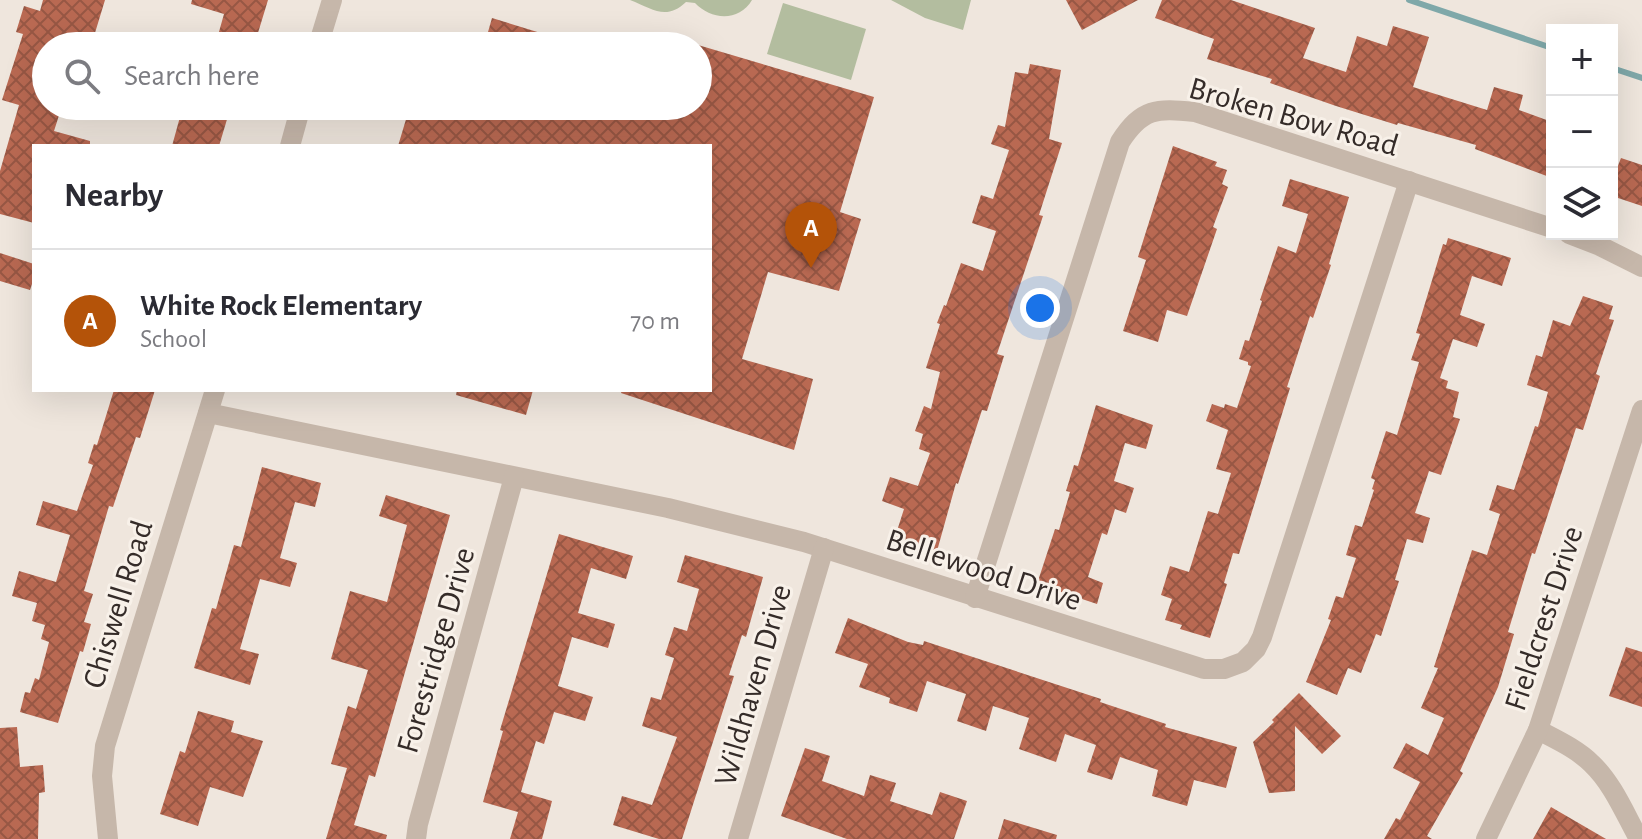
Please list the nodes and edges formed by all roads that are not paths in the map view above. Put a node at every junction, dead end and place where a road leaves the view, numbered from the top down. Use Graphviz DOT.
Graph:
graph roads {
  1 [pos="332,0"];
  2 [pos="322,32"];
  3 [pos="297,120"];
  4 [pos="291,144"];
  5 [pos="1409,181"];
  6 [pos="1546,226"];
  7 [pos="1584,240"];
  8 [pos="1642,267"];
  9 [pos="214,392"];
  10 [pos="1642,410"];
  11 [pos="208,413"];
  12 [pos="514,477"];
  13 [pos="824,548"];
  14 [pos="975,598"];
  15 [pos="1538,730"];
  16 [pos="108,839"];
  17 [pos="416,839"];
  18 [pos="738,839"];
  19 [pos="1486,839"];
  20 [pos="1639,839"];
  1 -- 2 [label="street"];
  3 -- 4 [label="street"];
  5 -- 6 [label="street, Broken Bow Road"];
  5 -- 14 [label="street, Bellewood Drive"];
  5 -- 14 [label="street, Broken Bow Road"];
  7 -- 8 [label="street"];
  9 -- 11 [label="street, Chiswell Road"];
  10 -- 15 [label="street, Fieldcrest Drive"];
  11 -- 12 [label="street, Bellewood Drive"];
  11 -- 16 [label="street, Chiswell Road"];
  12 -- 13 [label="street, Bellewood Drive"];
  12 -- 17 [label="street, Forestridge Drive"];
  13 -- 14 [label="street, Bellewood Drive"];
  13 -- 18 [label="street, Wildhaven Drive"];
  15 -- 19 [label="street, Fieldcrest Drive"];
  15 -- 20 [label="street"];
}
